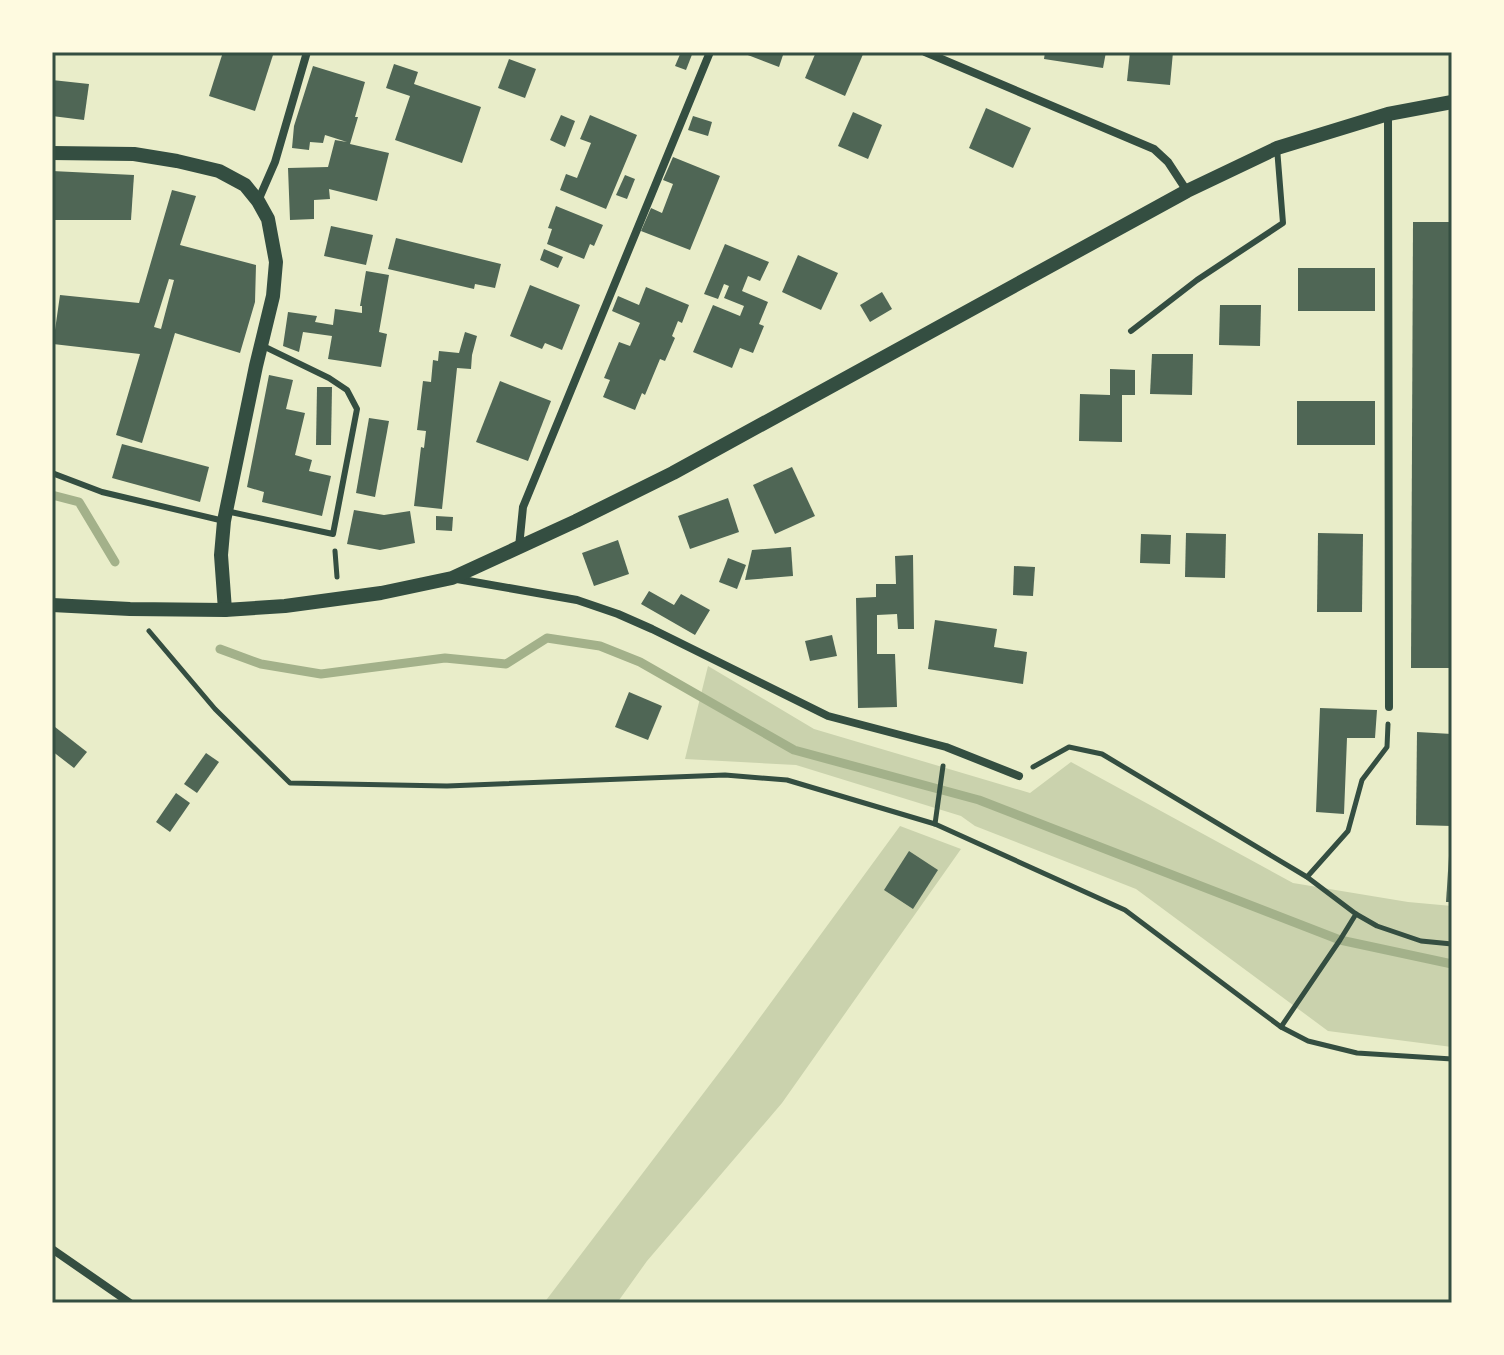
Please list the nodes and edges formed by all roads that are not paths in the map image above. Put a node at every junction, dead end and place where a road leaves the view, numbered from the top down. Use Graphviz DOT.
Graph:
graph roads {
  1 [pos="307,52"];
  2 [pos="710,52"];
  3 [pos="925,52"];
  4 [pos="1452,102"];
  5 [pos="1388,114"];
  6 [pos="1277,148"];
  7 [pos="52,153"];
  8 [pos="1187,191"];
  9 [pos="258,201"];
  10 [pos="1131,331"];
  11 [pos="261,345"];
  12 [pos="52,473"];
  13 [pos="225,516"];
  14 [pos="519,547"];
  15 [pos="452,578"];
  16 [pos="52,605"];
  17 [pos="225,610"];
  18 [pos="1389,707"];
  19 [pos="1019,776"];
  20 [pos="52,1249"];
  21 [pos="130,1303"];
  1 -- 9 [label="street"];
  2 -- 14 [label="street"];
  3 -- 8 [label="street"];
  4 -- 5 [label="street"];
  5 -- 6 [label="street"];
  5 -- 18 [label="street"];
  6 -- 8 [label="street"];
  6 -- 10 [label="lane"];
  7 -- 9 [label="street"];
  8 -- 14 [label="street"];
  9 -- 11 [label="street"];
  11 -- 13 [label="street"];
  11 -- 13 [label="lane"];
  12 -- 13 [label="lane"];
  13 -- 17 [label="street"];
  14 -- 15 [label="street"];
  15 -- 17 [label="street"];
  15 -- 19 [label="street"];
  16 -- 17 [label="street"];
  20 -- 21 [label="street"];
}
